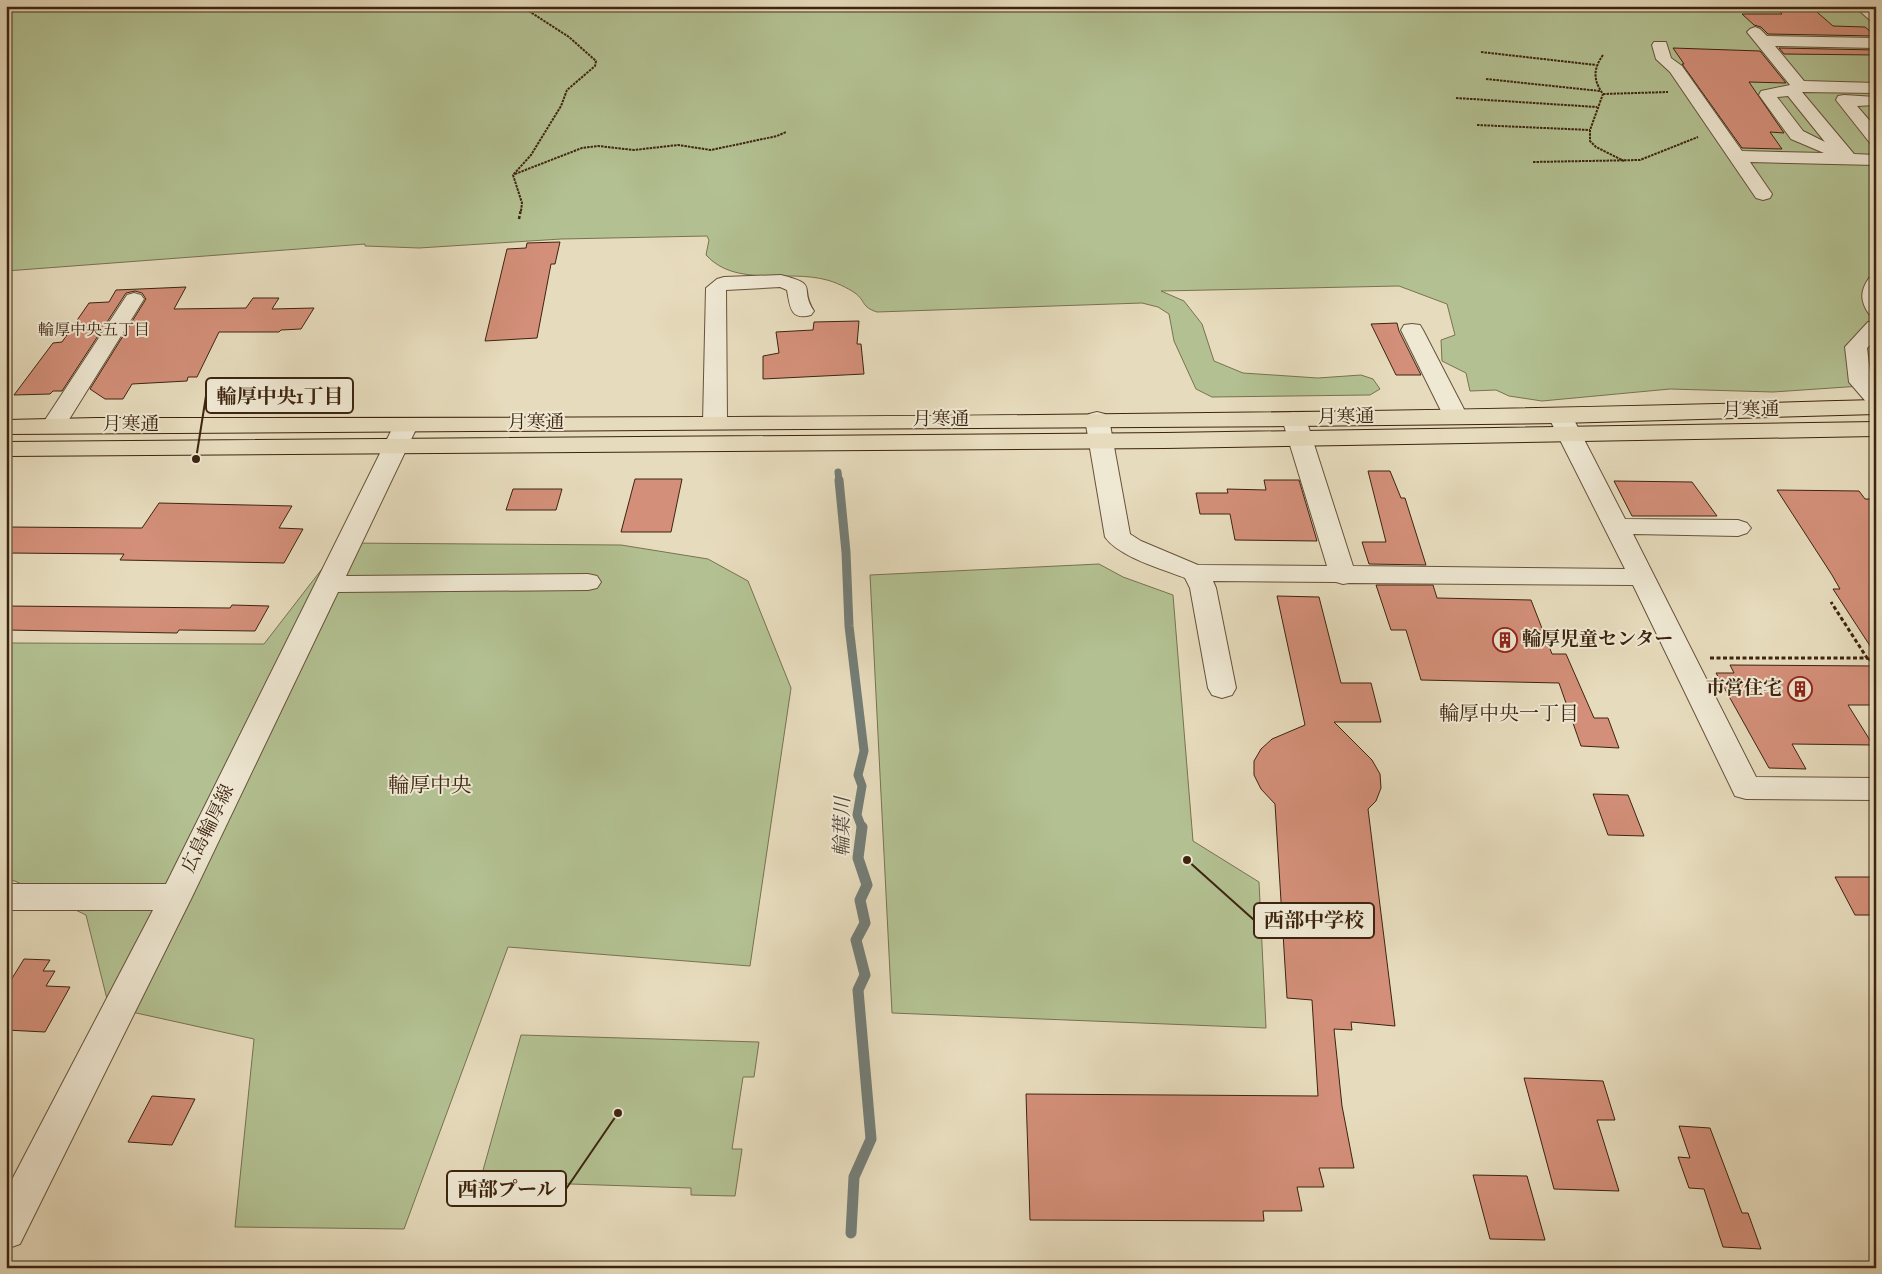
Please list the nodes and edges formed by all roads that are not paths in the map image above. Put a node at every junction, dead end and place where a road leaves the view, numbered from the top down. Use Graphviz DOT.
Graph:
graph roads {
  1 [pos="1861,6"];
  2 [pos="1876,18"];
  3 [pos="1876,42"];
  4 [pos="1660,45"];
  5 [pos="1831,87"];
  6 [pos="1876,88"];
  7 [pos="1796,89"];
  8 [pos="1844,100"];
  9 [pos="1876,102"];
  10 [pos="1876,139"];
  11 [pos="1736,156"];
  12 [pos="1847,157"];
  13 [pos="1876,160"];
  14 [pos="1763,194"];
  15 [pos="1876,282"];
  16 [pos="134,300"];
  17 [pos="1876,310"];
  18 [pos="804,311"];
  19 [pos="1876,327"];
  20 [pos="1412,330"];
  21 [pos="1876,399"];
  22 [pos="1876,407"];
  23 [pos="1456,417"];
  24 [pos="714,422"];
  25 [pos="53,426"];
  26 [pos="1566,426"];
  27 [pos="6,427"];
  28 [pos="1876,429"];
  29 [pos="1099,430"];
  30 [pos="1298,430"];
  31 [pos="400,436"];
  32 [pos="6,449"];
  33 [pos="1615,526"];
  34 [pos="1738,528"];
  35 [pos="1194,574"];
  36 [pos="1343,576"];
  37 [pos="1642,577"];
  38 [pos="588,582"];
  39 [pos="328,584"];
  40 [pos="1222,688"];
  41 [pos="1873,794"];
  42 [pos="176,897"];
  43 [pos="6,898"];
  44 [pos="6,1231"];
  1 -- 2 [label="street"];
  3 -- 7 [label="street"];
  4 -- 11 [label="street"];
  5 -- 6 [label="street"];
  5 -- 7 [label="street"];
  5 -- 8 [label="street"];
  7 -- 12 [label="street"];
  7 -- 12 [label="street"];
  8 -- 9 [label="street"];
  8 -- 10 [label="street"];
  11 -- 12 [label="street"];
  11 -- 14 [label="street"];
  12 -- 13 [label="street"];
  15 -- 17 [label="street"];
  16 -- 25 [label="street"];
  18 -- 24 [label="street"];
  19 -- 21 [label="street"];
  20 -- 23 [label="street"];
  22 -- 26 [label="highway, 月寒通"];
  23 -- 26 [label="highway, 月寒通"];
  23 -- 30 [label="highway, 月寒通"];
  24 -- 29 [label="highway, 月寒通"];
  24 -- 31 [label="highway, 月寒通"];
  25 -- 27 [label="highway, 月寒通"];
  25 -- 31 [label="highway, 月寒通"];
  26 -- 28 [label="highway, 月寒通"];
  26 -- 30 [label="highway, 月寒通"];
  26 -- 33 [label="street"];
  29 -- 30 [label="highway, 月寒通"];
  29 -- 31 [label="highway, 月寒通"];
  29 -- 35 [label="street"];
  30 -- 36 [label="street"];
  31 -- 32 [label="highway, 月寒通"];
  31 -- 39 [label="street, 広島輪厚線"];
  33 -- 34 [label="street"];
  33 -- 37 [label="street"];
  35 -- 36 [label="street"];
  35 -- 40 [label="street"];
  36 -- 37 [label="street"];
  37 -- 41 [label="street"];
  38 -- 39 [label="street"];
  39 -- 42 [label="street, 広島輪厚線"];
  42 -- 43 [label="street"];
  42 -- 44 [label="street, 広島輪厚線"];
}
